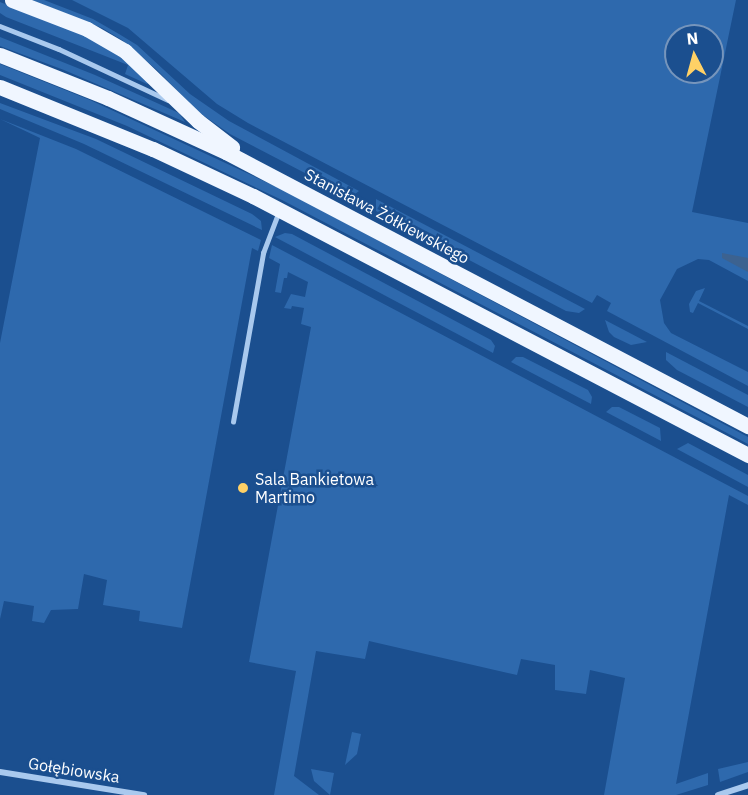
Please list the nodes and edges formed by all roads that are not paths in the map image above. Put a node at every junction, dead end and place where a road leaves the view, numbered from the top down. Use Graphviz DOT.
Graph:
graph roads {
  1 [pos="12,0"];
  2 [pos="2,26"];
  3 [pos="0,55"];
  4 [pos="0,87"];
  5 [pos="185,108"];
  6 [pos="282,181"];
  7 [pos="280,210"];
  8 [pos="233,422"];
  9 [pos="748,426"];
  10 [pos="748,455"];
  11 [pos="0,772"];
  12 [pos="748,785"];
  13 [pos="144,795"];
  14 [pos="718,795"];
  1 -- 5 [label="main road"];
  2 -- 5 [label="lane"];
  3 -- 6 [label="main road, Stanisława Żółkiewskiego"];
  4 -- 7 [label="main road"];
  5 -- 6 [label="main road"];
  6 -- 9 [label="main road, Stanisława Żółkiewskiego"];
  7 -- 8 [label="lane"];
  7 -- 10 [label="main road"];
  11 -- 13 [label="street, Gołębiowska"];
  12 -- 14 [label="street"];
}
